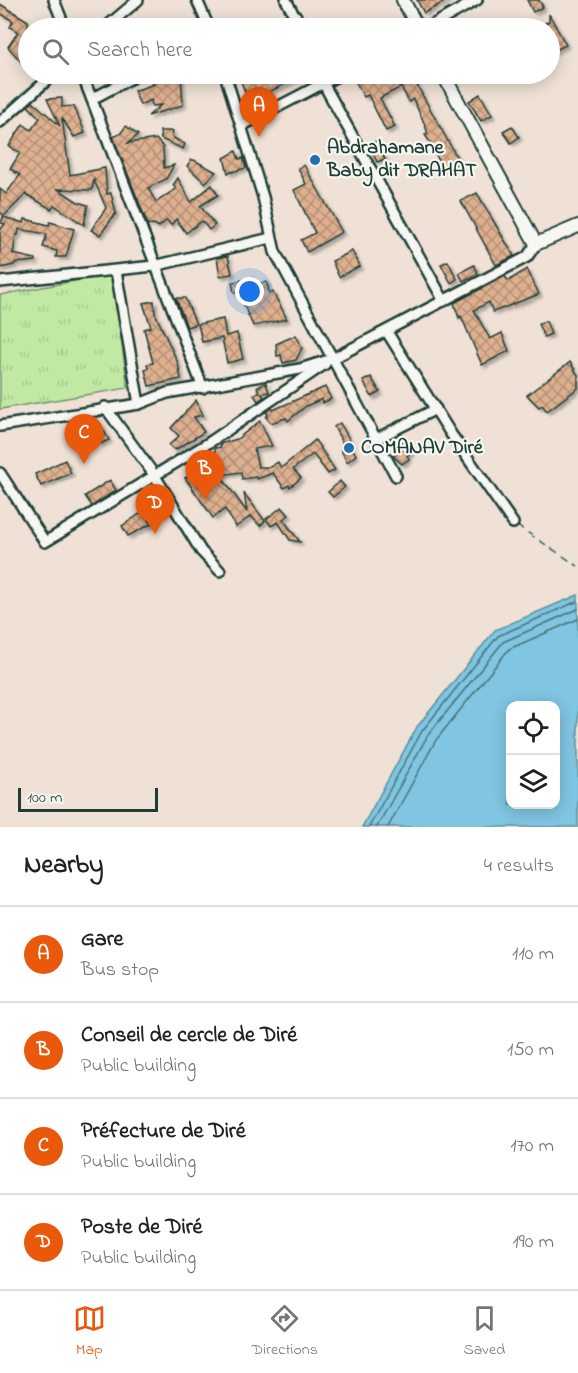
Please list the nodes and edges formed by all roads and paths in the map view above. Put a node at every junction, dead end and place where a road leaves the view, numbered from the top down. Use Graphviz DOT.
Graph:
graph roads {
  1 [pos="54,0"];
  2 [pos="138,0"];
  3 [pos="197,0"];
  4 [pos="286,0"];
  5 [pos="403,0"];
  6 [pos="477,0"];
  7 [pos="296,16"];
  8 [pos="61,18"];
  9 [pos="117,18"];
  10 [pos="205,18"];
  11 [pos="292,18"];
  12 [pos="413,18"];
  13 [pos="445,18"];
  14 [pos="43,84"];
  15 [pos="86,84"];
  16 [pos="120,84"];
  17 [pos="229,84"];
  18 [pos="322,84"];
  19 [pos="448,84"];
  20 [pos="92,99"];
  21 [pos="0,122"];
  22 [pos="243,125"];
  23 [pos="578,226"];
  24 [pos="271,238"];
  25 [pos="536,244"];
  26 [pos="154,266"];
  27 [pos="116,271"];
  28 [pos="0,282"];
  29 [pos="444,301"];
  30 [pos="387,332"];
  31 [pos="332,359"];
  32 [pos="203,388"];
  33 [pos="139,404"];
  34 [pos="105,407"];
  35 [pos="436,409"];
  36 [pos="0,426"];
  37 [pos="376,439"];
  38 [pos="0,473"];
  39 [pos="156,476"];
  40 [pos="396,476"];
  41 [pos="513,523"];
  42 [pos="220,572"];
  1 -- 8 [label="street"];
  2 -- 9 [label="street"];
  3 -- 10 [label="street"];
  4 -- 7 [label="street"];
  5 -- 12 [label="main road"];
  6 -- 13 [label="street"];
  7 -- 11 [label="street"];
  14 -- 21 [label="street"];
  15 -- 20 [label="street"];
  16 -- 20 [label="street"];
  17 -- 22 [label="street"];
  18 -- 22 [label="street"];
  18 -- 29 [label="street"];
  19 -- 25 [label="main road"];
  20 -- 26 [label="street"];
  22 -- 24 [label="street"];
  23 -- 25 [label="main road"];
  24 -- 26 [label="street"];
  24 -- 31 [label="street"];
  25 -- 29 [label="street"];
  26 -- 27 [label="street"];
  26 -- 32 [label="street"];
  27 -- 28 [label="street"];
  27 -- 33 [label="street"];
  29 -- 30 [label="street"];
  30 -- 31 [label="street"];
  30 -- 35 [label="street"];
  31 -- 32 [label="street"];
  31 -- 37 [label="street"];
  31 -- 39 [label="street"];
  32 -- 33 [label="street"];
  33 -- 34 [label="street"];
  34 -- 36 [label="street"];
  34 -- 39 [label="street"];
  35 -- 37 [label="street"];
  35 -- 41 [label="street"];
  37 -- 40 [label="street"];
  38 -- 39 [label="street"];
  39 -- 42 [label="street"];
}
